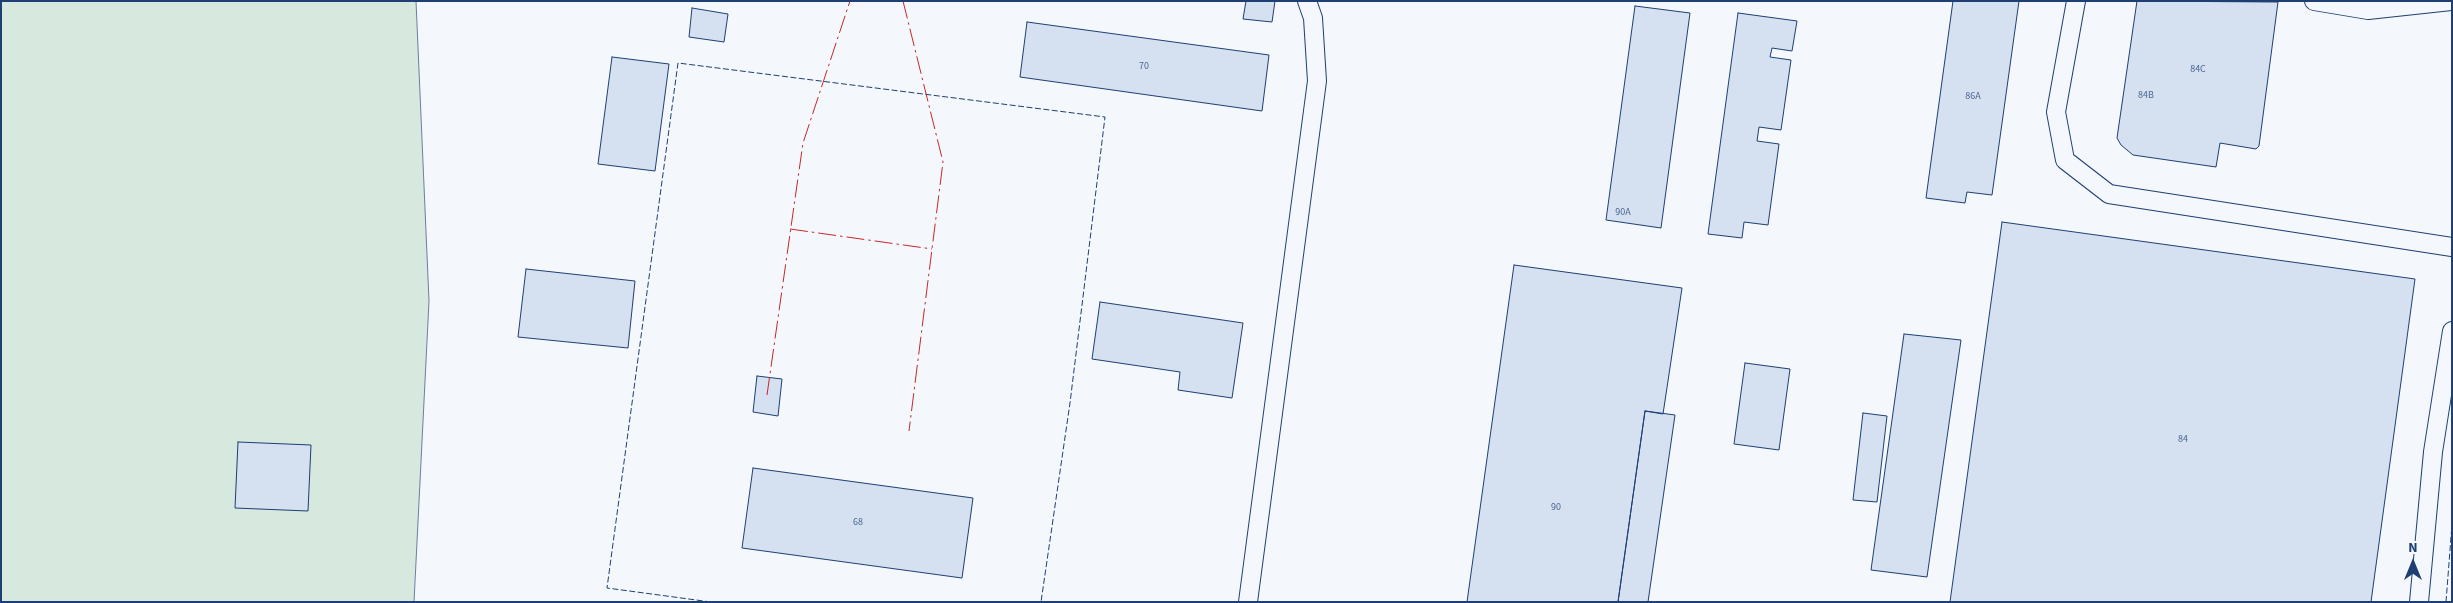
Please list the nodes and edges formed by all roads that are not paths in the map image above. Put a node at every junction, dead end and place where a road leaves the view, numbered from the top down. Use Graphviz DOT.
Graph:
graph roads {
  1 [pos="1308,1"];
  2 [pos="2076,1"];
  3 [pos="2314,1"];
  4 [pos="2452,1"];
  5 [pos="2452,247"];
  6 [pos="2452,331"];
  7 [pos="1248,602"];
  8 [pos="2419,602"];
  1 -- 7 [label="lane"];
  2 -- 5 [label="lane"];
  3 -- 4 [label="lane"];
  6 -- 8 [label="lane"];
}
